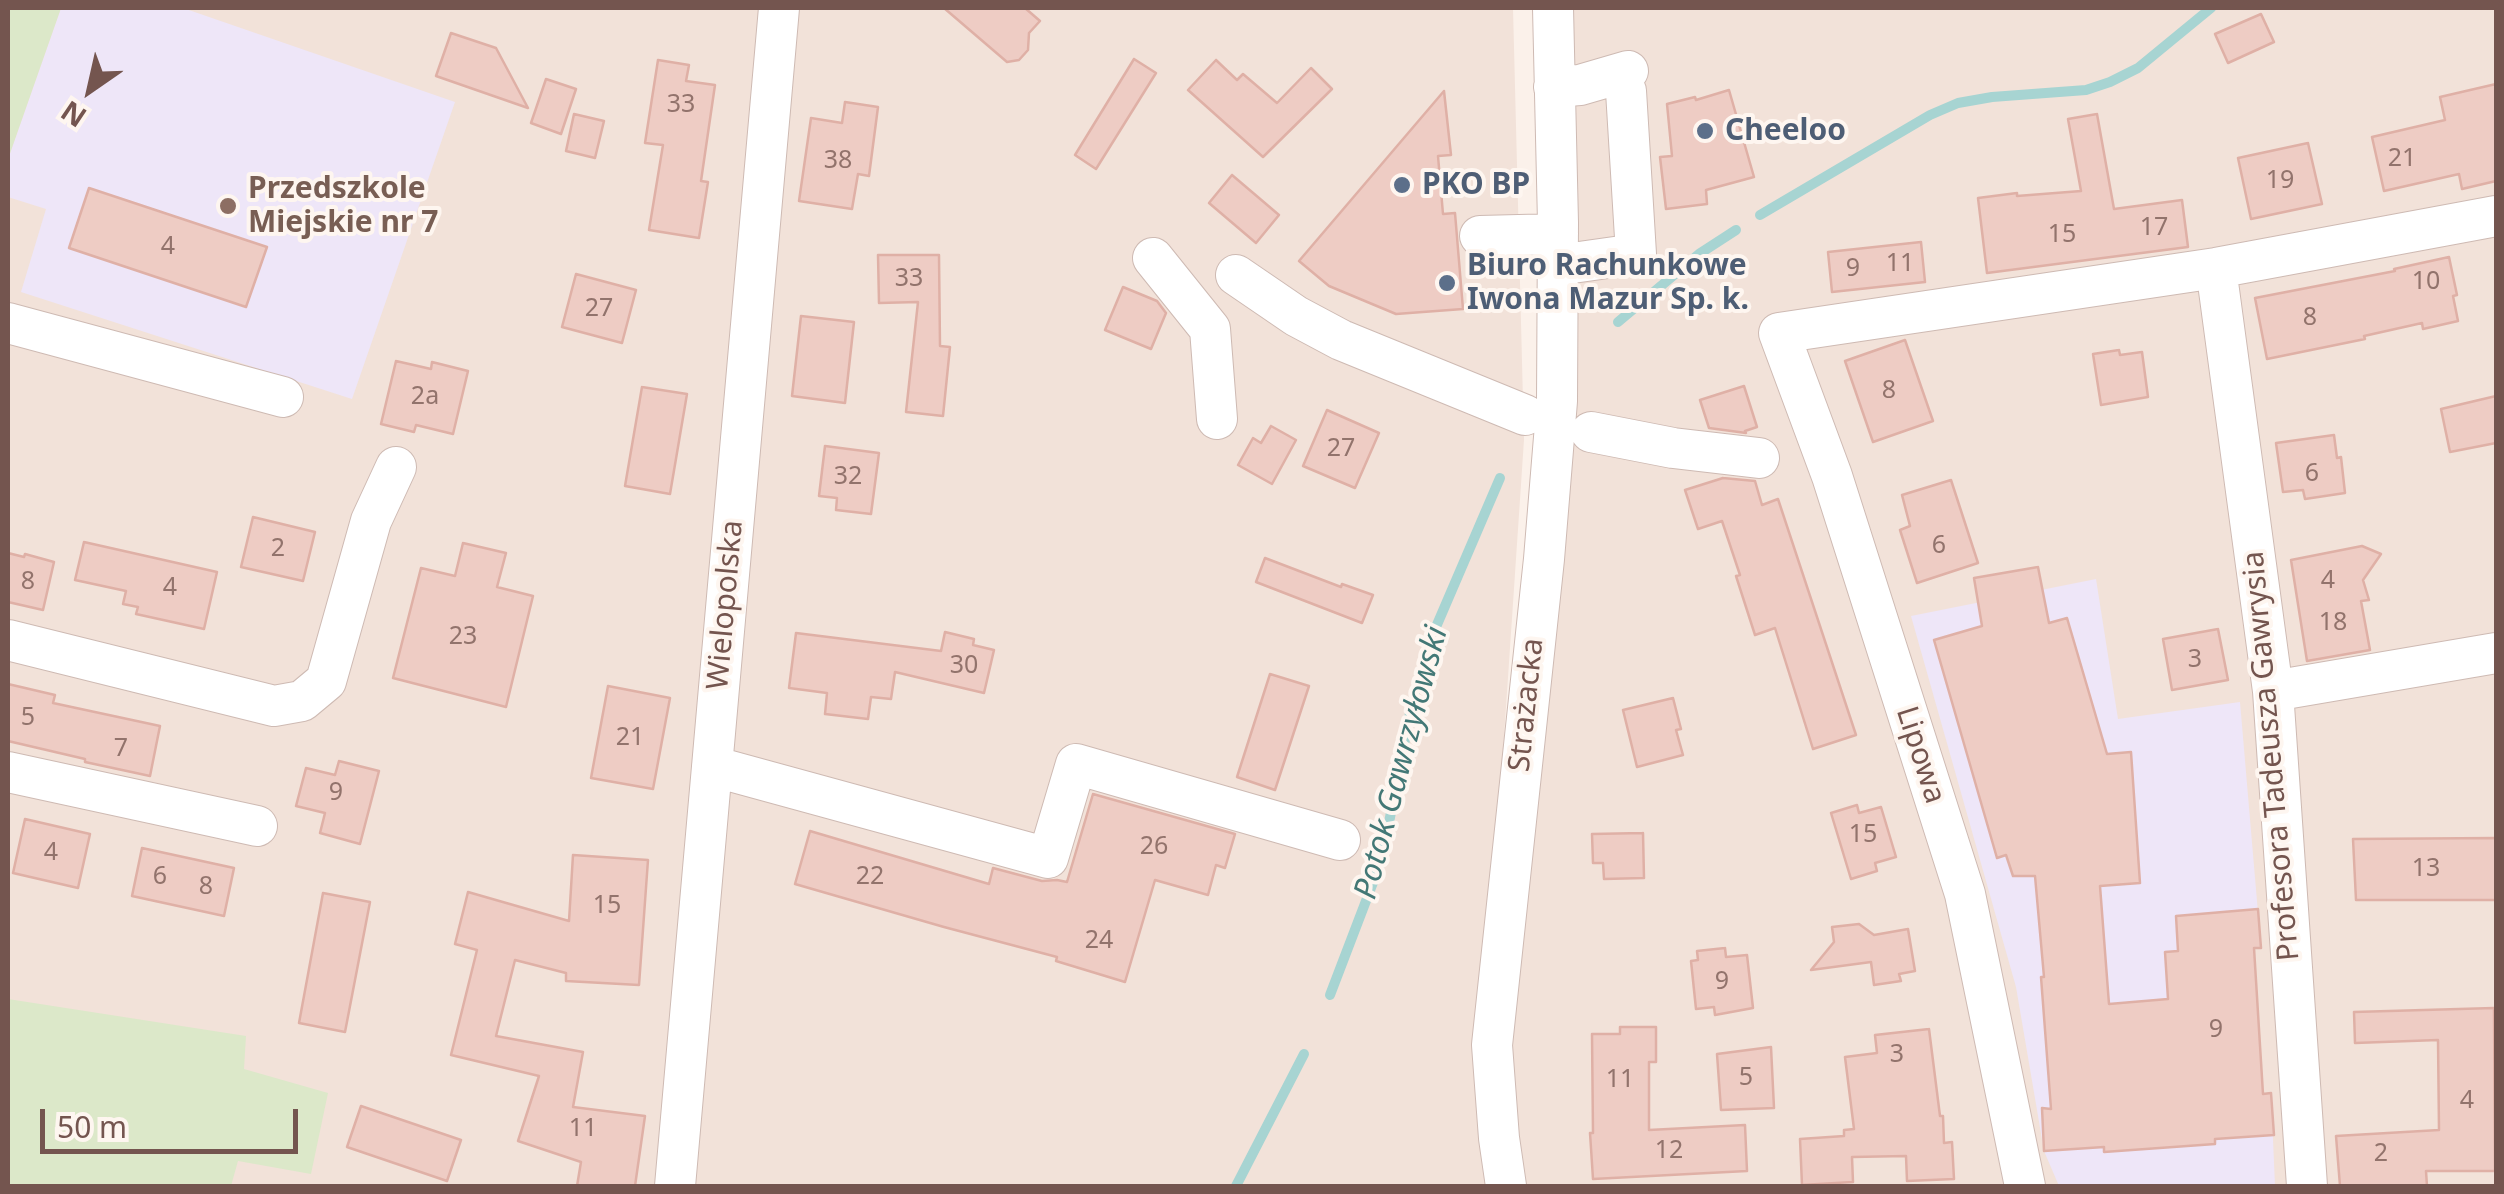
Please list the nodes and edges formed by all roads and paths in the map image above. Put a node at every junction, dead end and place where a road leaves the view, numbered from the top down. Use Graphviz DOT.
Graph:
graph roads {
  1 [pos="1523,8"];
  2 [pos="1552,8"];
  3 [pos="777,13"];
  4 [pos="1554,86"];
  5 [pos="2496,216"];
  6 [pos="1480,236"];
  7 [pos="1558,241"];
  8 [pos="1153,258"];
  9 [pos="2216,268"];
  10 [pos="1236,276"];
  11 [pos="8,323"];
  12 [pos="282,396"];
  13 [pos="1524,416"];
  14 [pos="1217,419"];
  15 [pos="1591,432"];
  16 [pos="1758,458"];
  17 [pos="396,467"];
  18 [pos="8,640"];
  19 [pos="2496,653"];
  20 [pos="2272,692"];
  21 [pos="712,766"];
  22 [pos="8,772"];
  23 [pos="257,826"];
  24 [pos="1340,840"];
  25 [pos="676,1186"];
  26 [pos="1506,1186"];
  27 [pos="2025,1186"];
  28 [pos="2307,1186"];
  1 -- 7 [label="street, Strażacka"];
  2 -- 4 [label="street, Strażacka"];
  3 -- 21 [label="street, Wielopolska"];
  4 -- 7 [label="street, Strażacka"];
  4 -- 7 [label="street"];
  5 -- 9 [label="street"];
  6 -- 7 [label="street"];
  7 -- 26 [label="street, Strażacka"];
  8 -- 14 [label="street"];
  9 -- 20 [label="street, Profesora Tadeusza Gawrysia"];
  9 -- 27 [label="street, Lipowa"];
  10 -- 13 [label="street"];
  11 -- 12 [label="street"];
  15 -- 16 [label="street"];
  17 -- 18 [label="street"];
  19 -- 20 [label="street"];
  20 -- 28 [label="street, Profesora Tadeusza Gawrysia"];
  21 -- 24 [label="street"];
  21 -- 25 [label="street, Wielopolska"];
  22 -- 23 [label="street"];
}
